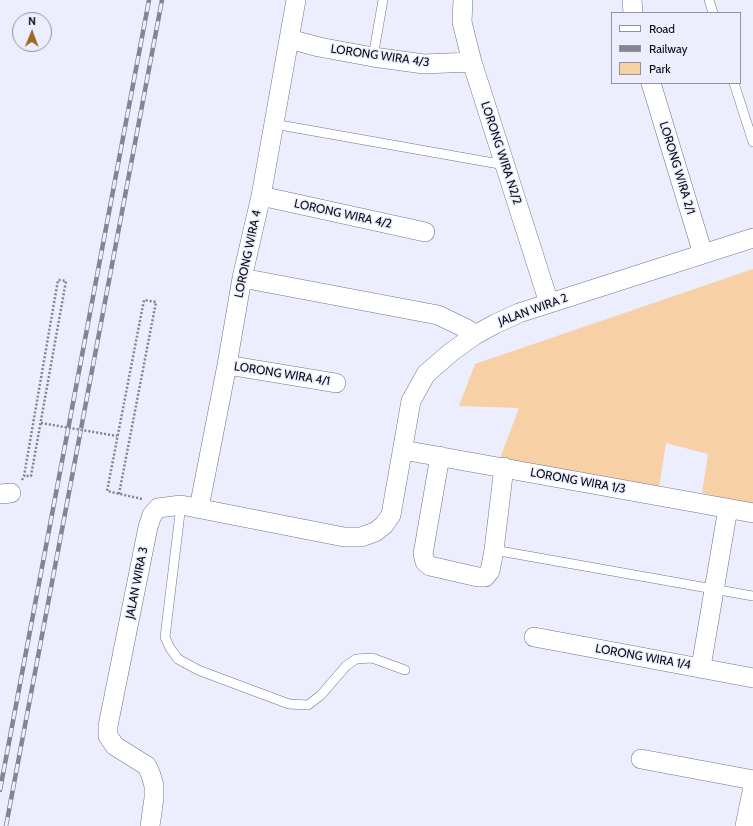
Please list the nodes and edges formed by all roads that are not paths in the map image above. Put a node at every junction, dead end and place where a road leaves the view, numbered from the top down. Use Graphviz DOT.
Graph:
graph roads {
  1 [pos="296,0"];
  2 [pos="383,0"];
  3 [pos="463,0"];
  4 [pos="632,0"];
  5 [pos="709,0"];
  6 [pos="633,12"];
  7 [pos="713,12"];
  8 [pos="290,40"];
  9 [pos="373,58"];
  10 [pos="472,62"];
  11 [pos="651,84"];
  12 [pos="734,84"];
  13 [pos="274,124"];
  14 [pos="753,142"];
  15 [pos="505,165"];
  16 [pos="261,196"];
  17 [pos="426,232"];
  18 [pos="753,238"];
  19 [pos="703,254"];
  20 [pos="242,278"];
  21 [pos="549,303"];
  22 [pos="475,335"];
  23 [pos="227,365"];
  24 [pos="336,382"];
  25 [pos="403,450"];
  26 [pos="440,456"];
  27 [pos="504,467"];
  28 [pos="190,507"];
  29 [pos="728,508"];
  30 [pos="753,512"];
  31 [pos="344,537"];
  32 [pos="494,550"];
  33 [pos="714,589"];
  34 [pos="753,596"];
  35 [pos="534,637"];
  36 [pos="701,667"];
  37 [pos="405,670"];
  38 [pos="753,678"];
  39 [pos="641,759"];
  40 [pos="753,780"];
  41 [pos="753,787"];
  42 [pos="150,826"];
  43 [pos="745,826"];
  1 -- 8 [label="street, LORONG WIRA 4"];
  2 -- 9 [label="lane"];
  3 -- 10 [label="street, LORONG WIRA N2/2"];
  4 -- 6 [label="street"];
  5 -- 7 [label="lane"];
  8 -- 9 [label="street, LORONG WIRA 4/3"];
  8 -- 13 [label="street, LORONG WIRA 4"];
  9 -- 10 [label="street, LORONG WIRA 4/3"];
  10 -- 15 [label="street, LORONG WIRA N2/2"];
  11 -- 19 [label="street, LORONG WIRA 2/1"];
  12 -- 14 [label="lane"];
  13 -- 15 [label="lane"];
  13 -- 16 [label="street, LORONG WIRA 4"];
  15 -- 21 [label="street, LORONG WIRA N2/2"];
  16 -- 17 [label="street, LORONG WIRA 4/2"];
  16 -- 20 [label="street, LORONG WIRA 4"];
  18 -- 19 [label="street, JALAN WIRA 2"];
  19 -- 21 [label="street, JALAN WIRA 2"];
  20 -- 22 [label="street"];
  20 -- 23 [label="street, LORONG WIRA 4"];
  21 -- 22 [label="street, JALAN WIRA 2"];
  22 -- 25 [label="street, JALAN WIRA 2"];
  23 -- 24 [label="street, LORONG WIRA 4/1"];
  23 -- 28 [label="street, LORONG WIRA 4"];
  25 -- 26 [label="street, LORONG WIRA 1/3"];
  25 -- 31 [label="street, JALAN WIRA 2"];
  26 -- 27 [label="street, LORONG WIRA 1/3"];
  26 -- 32 [label="street"];
  27 -- 29 [label="street, LORONG WIRA 1/3"];
  27 -- 32 [label="street"];
  28 -- 31 [label="street, JALAN WIRA 3"];
  28 -- 37 [label="lane"];
  28 -- 42 [label="street, JALAN WIRA 3"];
  29 -- 30 [label="street, LORONG WIRA 1/3"];
  29 -- 33 [label="street"];
  32 -- 33 [label="lane"];
  33 -- 34 [label="lane"];
  33 -- 36 [label="street"];
  35 -- 36 [label="street, LORONG WIRA 1/4"];
  36 -- 38 [label="street, LORONG WIRA 1/4"];
  39 -- 40 [label="street"];
  41 -- 43 [label="street"];
}
